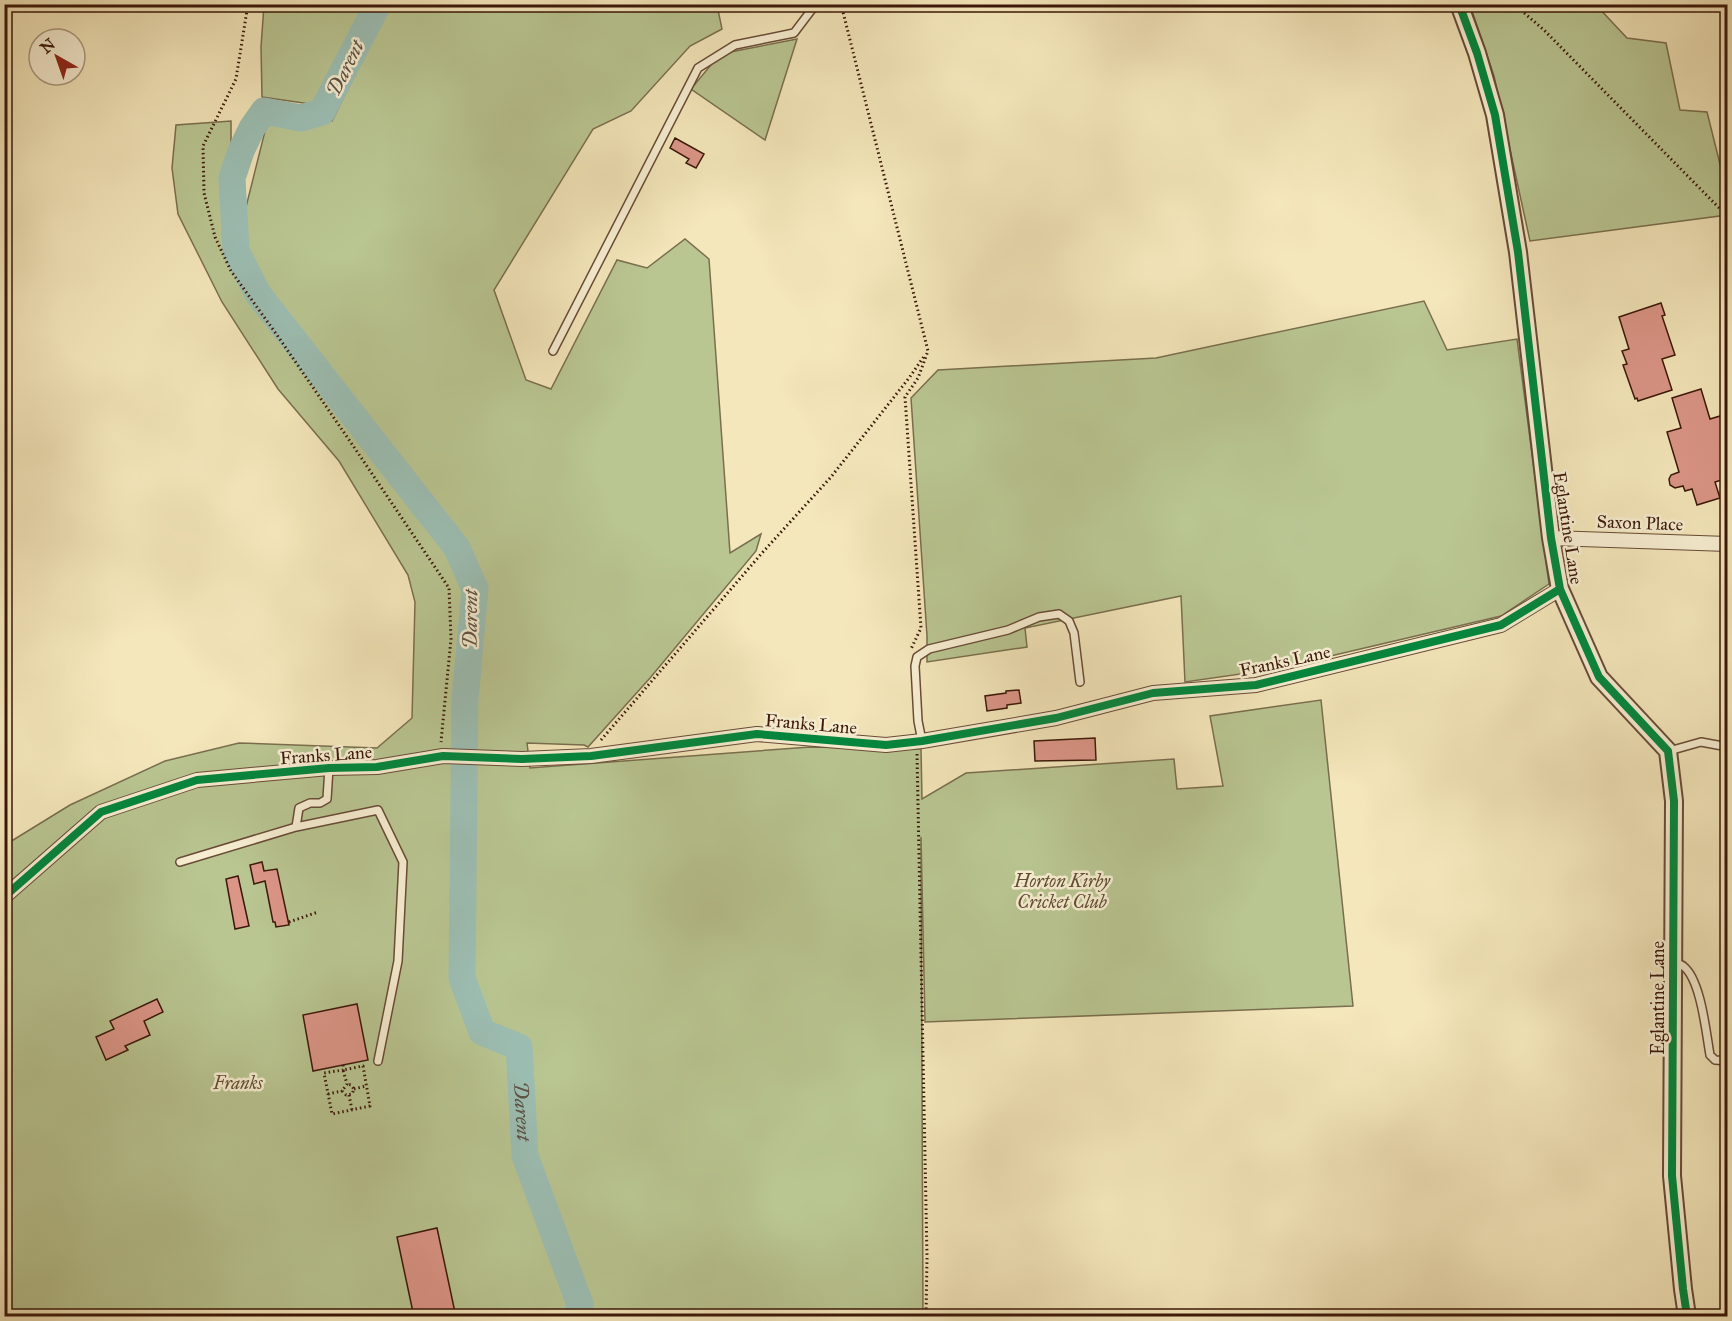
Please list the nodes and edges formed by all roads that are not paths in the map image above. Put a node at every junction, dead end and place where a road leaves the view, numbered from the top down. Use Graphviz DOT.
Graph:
graph roads {
  1 [pos="816,4"];
  2 [pos="1459,4"];
  3 [pos="553,351"];
  4 [pos="1551,538"];
  5 [pos="1728,544"];
  6 [pos="1560,589"];
  7 [pos="1080,682"];
  8 [pos="920,741"];
  9 [pos="1728,747"];
  10 [pos="1668,751"];
  11 [pos="329,768"];
  12 [pos="296,826"];
  13 [pos="180,862"];
  14 [pos="4,897"];
  15 [pos="1672,961"];
  16 [pos="378,1061"];
  17 [pos="1728,1061"];
  18 [pos="1687,1317"];
  1 -- 3 [label="lane"];
  2 -- 4 [label="street, Eglantine Lane"];
  4 -- 5 [label="street, Saxon Place"];
  4 -- 6 [label="street, Eglantine Lane"];
  6 -- 8 [label="street, Franks Lane"];
  6 -- 10 [label="street, Eglantine Lane"];
  7 -- 8 [label="lane"];
  8 -- 11 [label="street, Franks Lane"];
  9 -- 10 [label="lane"];
  10 -- 15 [label="street, Eglantine Lane"];
  11 -- 12 [label="lane"];
  11 -- 14 [label="street, Franks Lane"];
  12 -- 13 [label="lane"];
  12 -- 16 [label="lane"];
  15 -- 17 [label="lane"];
  15 -- 18 [label="street, Eglantine Lane"];
}
